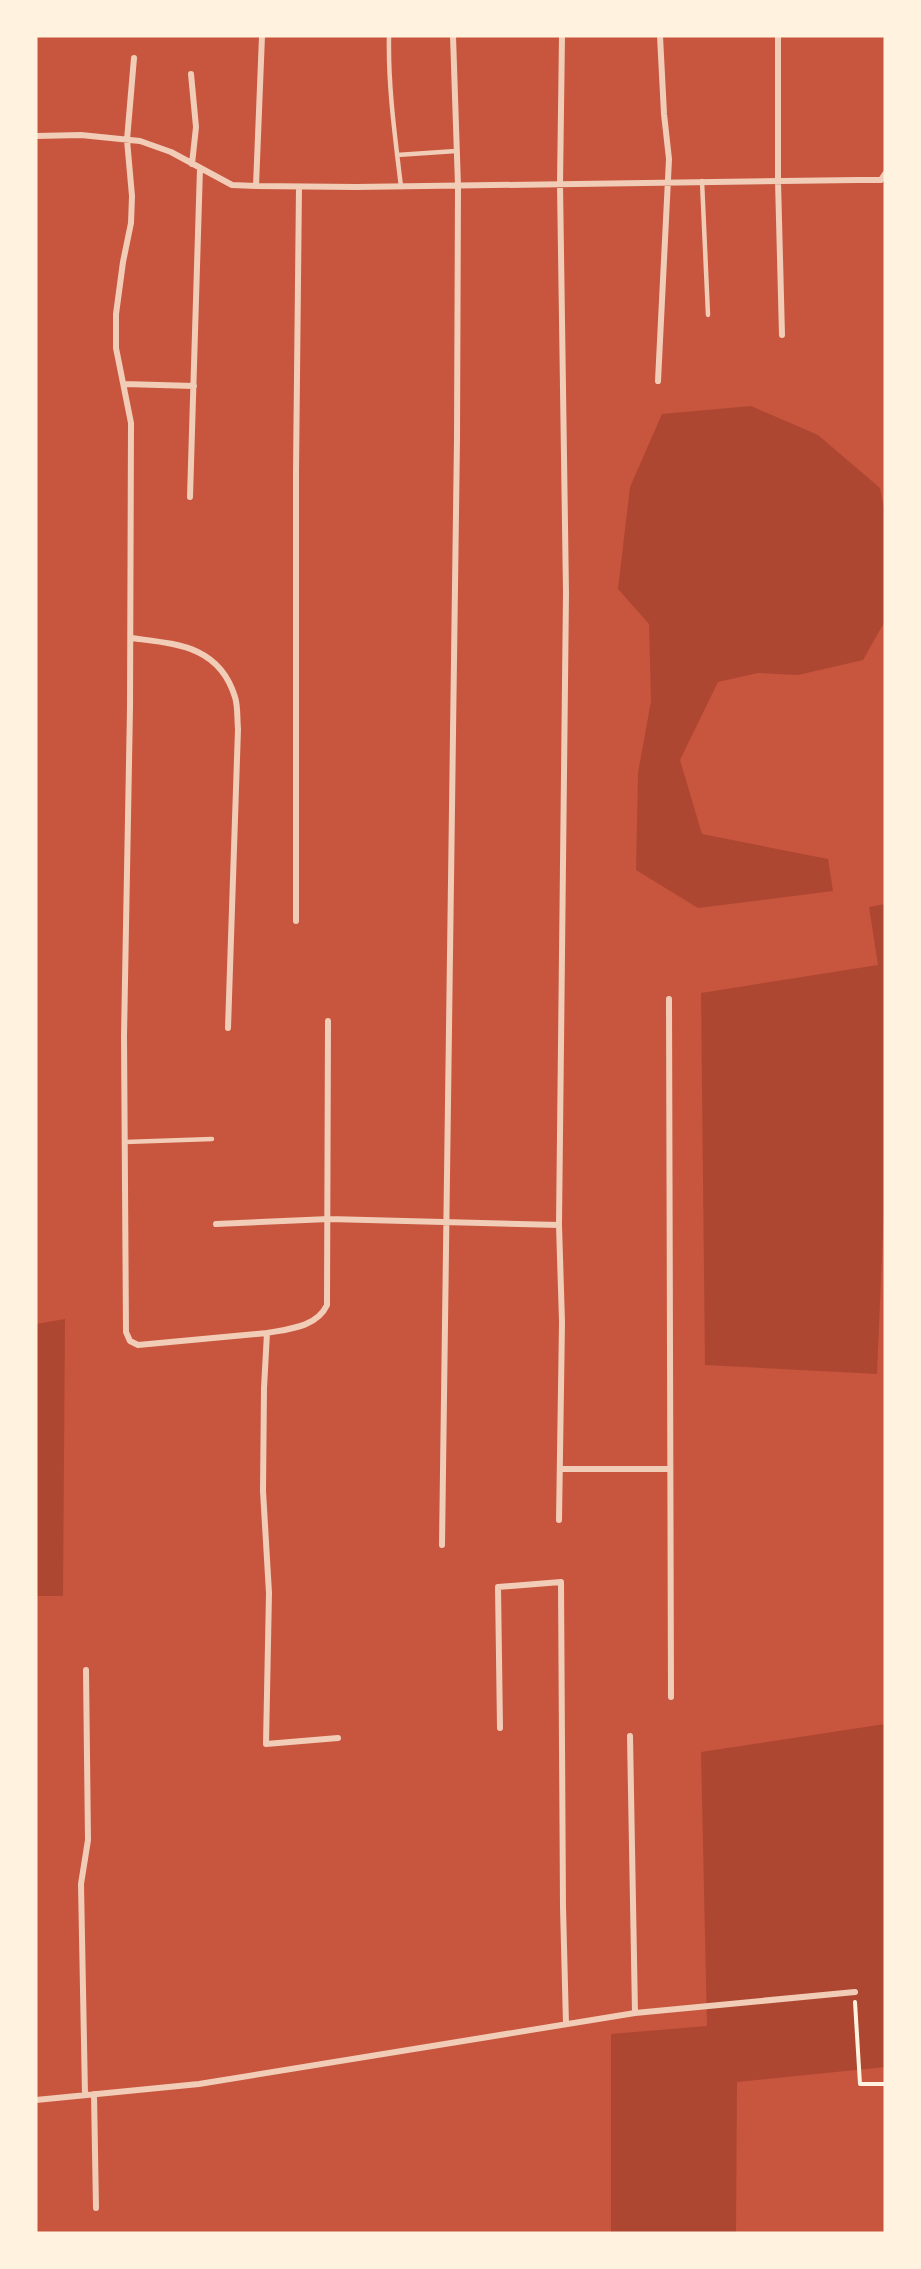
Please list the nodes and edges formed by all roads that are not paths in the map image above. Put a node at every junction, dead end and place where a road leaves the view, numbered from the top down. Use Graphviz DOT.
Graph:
graph roads {
  1 [pos="262,36"];
  2 [pos="389,36"];
  3 [pos="453,36"];
  4 [pos="562,36"];
  5 [pos="660,36"];
  6 [pos="778,36"];
  7 [pos="134,57"];
  8 [pos="191,74"];
  9 [pos="36,136"];
  10 [pos="127,140"];
  11 [pos="456,151"];
  12 [pos="397,155"];
  13 [pos="192,164"];
  14 [pos="200,168"];
  15 [pos="884,180"];
  16 [pos="702,181"];
  17 [pos="778,181"];
  18 [pos="668,182"];
  19 [pos="560,184"];
  20 [pos="256,186"];
  21 [pos="458,186"];
  22 [pos="299,187"];
  23 [pos="401,187"];
  24 [pos="708,315"];
  25 [pos="782,335"];
  26 [pos="658,381"];
  27 [pos="124,384"];
  28 [pos="194,386"];
  29 [pos="190,497"];
  30 [pos="131,638"];
  31 [pos="296,921"];
  32 [pos="669,999"];
  33 [pos="328,1021"];
  34 [pos="228,1028"];
  35 [pos="212,1139"];
  36 [pos="125,1142"];
  37 [pos="329,1219"];
  38 [pos="446,1221"];
  39 [pos="216,1224"];
  40 [pos="559,1225"];
  41 [pos="267,1333"];
  42 [pos="560,1469"];
  43 [pos="670,1469"];
  44 [pos="559,1520"];
  45 [pos="442,1545"];
  46 [pos="86,1670"];
  47 [pos="671,1697"];
  48 [pos="500,1728"];
  49 [pos="630,1736"];
  50 [pos="338,1738"];
  51 [pos="855,1992"];
  52 [pos="635,2013"];
  53 [pos="567,2024"];
  54 [pos="94,2094"];
  55 [pos="85,2095"];
  56 [pos="36,2100"];
  57 [pos="96,2208"];
  1 -- 20 [label="street"];
  2 -- 12 [label="lane"];
  3 -- 11 [label="street"];
  4 -- 19 [label="street"];
  5 -- 18 [label="street"];
  6 -- 17 [label="street"];
  7 -- 10 [label="street"];
  8 -- 13 [label="street"];
  9 -- 10 [label="street"];
  10 -- 13 [label="street"];
  10 -- 27 [label="street"];
  11 -- 12 [label="lane"];
  11 -- 21 [label="street"];
  12 -- 23 [label="lane"];
  13 -- 14 [label="street"];
  14 -- 20 [label="street"];
  14 -- 28 [label="street"];
  15 -- 17 [label="street"];
  16 -- 17 [label="street"];
  16 -- 18 [label="street"];
  16 -- 24 [label="lane"];
  17 -- 25 [label="street"];
  18 -- 19 [label="street"];
  18 -- 26 [label="street"];
  19 -- 21 [label="street"];
  19 -- 40 [label="street"];
  20 -- 22 [label="street"];
  21 -- 23 [label="street"];
  21 -- 38 [label="street"];
  22 -- 23 [label="street"];
  22 -- 31 [label="street"];
  27 -- 28 [label="street"];
  27 -- 30 [label="street"];
  28 -- 29 [label="street"];
  30 -- 34 [label="street"];
  30 -- 36 [label="street"];
  32 -- 43 [label="street"];
  33 -- 37 [label="street"];
  35 -- 36 [label="lane"];
  36 -- 41 [label="street"];
  37 -- 38 [label="street"];
  37 -- 39 [label="street"];
  37 -- 41 [label="street"];
  38 -- 40 [label="street"];
  38 -- 45 [label="street"];
  40 -- 42 [label="street"];
  41 -- 50 [label="street"];
  42 -- 43 [label="street"];
  42 -- 44 [label="street"];
  43 -- 47 [label="street"];
  46 -- 55 [label="street"];
  48 -- 53 [label="street"];
  49 -- 52 [label="street"];
  51 -- 52 [label="street"];
  52 -- 53 [label="street"];
  53 -- 54 [label="street"];
  54 -- 55 [label="street"];
  54 -- 57 [label="street"];
  55 -- 56 [label="street"];
}
